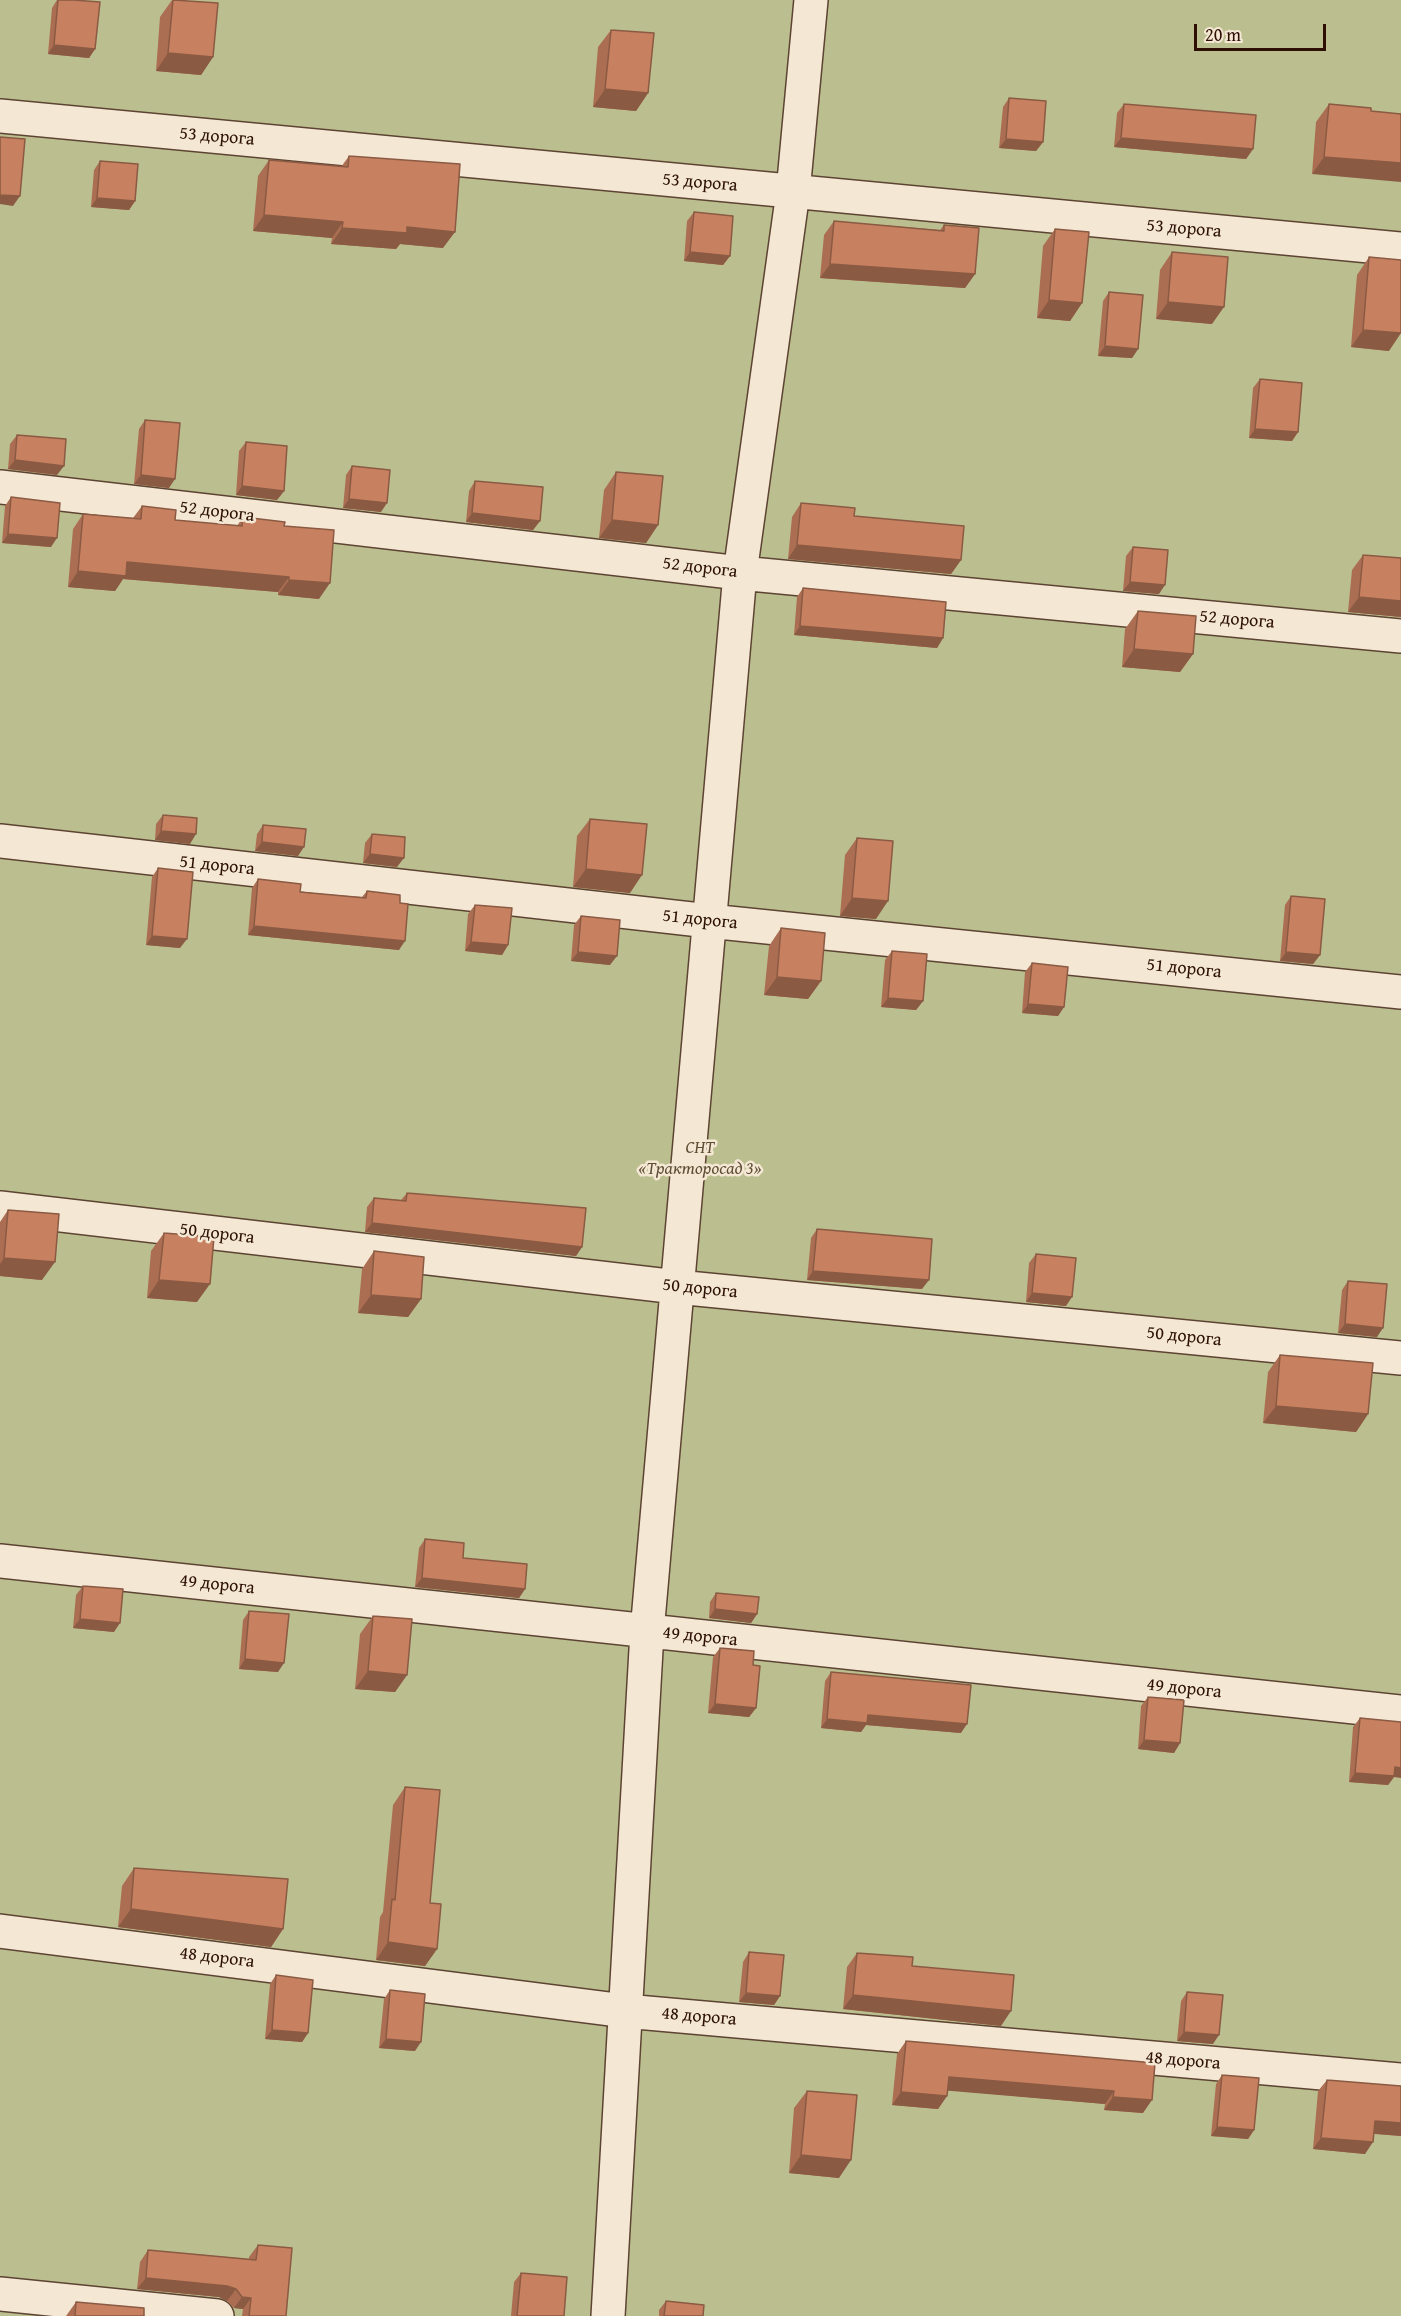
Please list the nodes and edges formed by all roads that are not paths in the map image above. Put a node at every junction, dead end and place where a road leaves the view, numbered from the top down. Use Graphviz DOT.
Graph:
graph roads {
  1 [pos="811,0"];
  2 [pos="0,116"];
  3 [pos="794,192"];
  4 [pos="1401,249"];
  5 [pos="0,487"];
  6 [pos="740,573"];
  7 [pos="1401,636"];
  8 [pos="0,841"];
  9 [pos="710,921"];
  10 [pos="1401,992"];
  11 [pos="0,1208"];
  12 [pos="678,1287"];
  13 [pos="1401,1358"];
  14 [pos="0,1562"];
  15 [pos="647,1632"];
  16 [pos="1401,1712"];
  17 [pos="0,1931"];
  18 [pos="625,2011"];
  19 [pos="1401,2080"];
  20 [pos="0,2294"];
  21 [pos="217,2316"];
  22 [pos="608,2316"];
  1 -- 3 [label="street"];
  2 -- 3 [label="street, 53 дорога"];
  3 -- 4 [label="street, 53 дорога"];
  3 -- 6 [label="street"];
  5 -- 6 [label="street, 52 дорога"];
  6 -- 7 [label="street, 52 дорога"];
  6 -- 9 [label="street"];
  8 -- 9 [label="street, 51 дорога"];
  9 -- 10 [label="street, 51 дорога"];
  9 -- 12 [label="street"];
  11 -- 12 [label="street, 50 дорога"];
  12 -- 13 [label="street, 50 дорога"];
  12 -- 15 [label="street"];
  14 -- 15 [label="street, 49 дорога"];
  15 -- 16 [label="street, 49 дорога"];
  15 -- 18 [label="street"];
  17 -- 18 [label="street, 48 дорога"];
  18 -- 19 [label="street, 48 дорога"];
  18 -- 22 [label="street"];
  20 -- 21 [label="street"];
}
